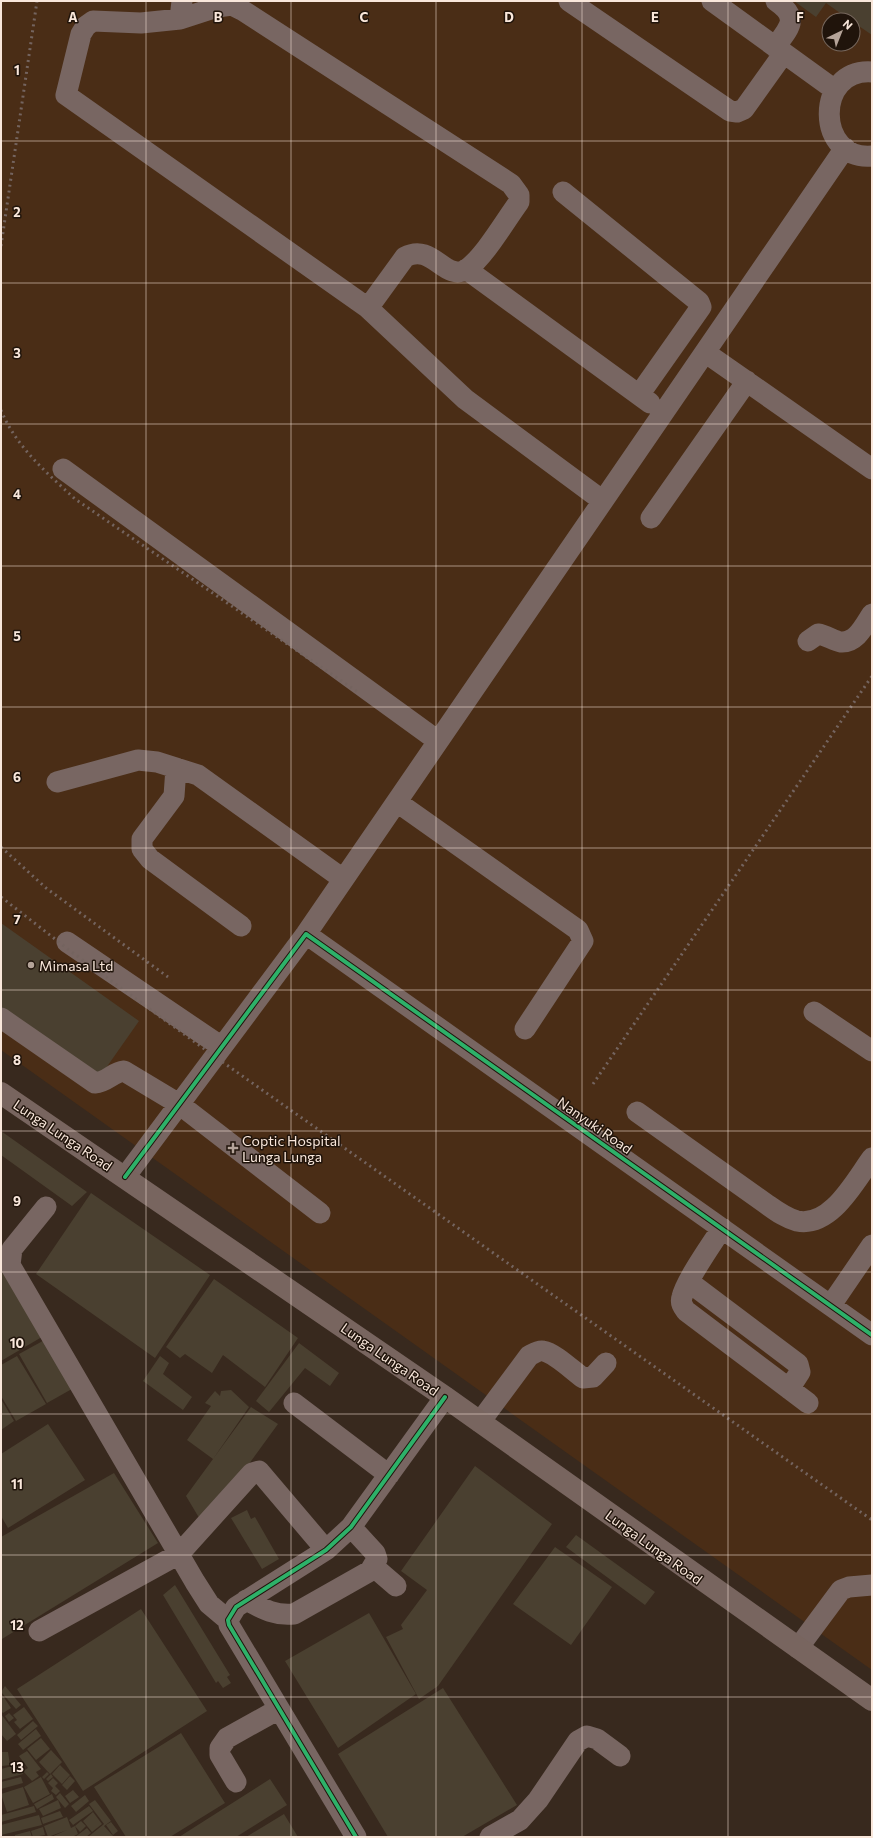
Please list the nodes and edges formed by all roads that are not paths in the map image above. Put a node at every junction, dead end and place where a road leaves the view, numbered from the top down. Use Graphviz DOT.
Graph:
graph roads {
  1 [pos="569,1"];
  2 [pos="712,1"];
  3 [pos="776,1"];
  4 [pos="181,10"];
  5 [pos="780,50"];
  6 [pos="872,72"];
  7 [pos="835,90"];
  8 [pos="845,148"];
  9 [pos="872,156"];
  10 [pos="563,192"];
  11 [pos="466,269"];
  12 [pos="368,308"];
  13 [pos="706,352"];
  14 [pos="747,381"];
  15 [pos="639,395"];
  16 [pos="664,413"];
  17 [pos="872,469"];
  18 [pos="63,470"];
  19 [pos="603,501"];
  20 [pos="651,518"];
  21 [pos="872,614"];
  22 [pos="808,641"];
  23 [pos="438,741"];
  24 [pos="176,768"];
  25 [pos="57,782"];
  26 [pos="396,802"];
  27 [pos="344,879"];
  28 [pos="241,926"];
  29 [pos="306,934"];
  30 [pos="67,942"];
  31 [pos="814,1012"];
  32 [pos="1,1018"];
  33 [pos="525,1029"];
  34 [pos="222,1047"];
  35 [pos="872,1051"];
  36 [pos="1,1093"];
  37 [pos="179,1104"];
  38 [pos="637,1112"];
  39 [pos="872,1158"];
  40 [pos="125,1177"];
  41 [pos="46,1207"];
  42 [pos="320,1213"];
  43 [pos="722,1228"];
  44 [pos="872,1245"];
  45 [pos="830,1305"];
  46 [pos="872,1335"];
  47 [pos="606,1363"];
  48 [pos="445,1397"];
  49 [pos="808,1402"];
  50 [pos="294,1403"];
  51 [pos="480,1422"];
  52 [pos="389,1475"];
  53 [pos="351,1527"];
  54 [pos="326,1550"];
  55 [pos="179,1554"];
  56 [pos="374,1567"];
  57 [pos="872,1585"];
  58 [pos="396,1586"];
  59 [pos="246,1600"];
  60 [pos="228,1620"];
  61 [pos="39,1631"];
  62 [pos="798,1648"];
  63 [pos="872,1700"];
  64 [pos="280,1709"];
  65 [pos="620,1756"];
  66 [pos="236,1782"];
  67 [pos="356,1837"];
  68 [pos="490,1837"];
  1 -- 5 [label="street"];
  2 -- 5 [label="street"];
  3 -- 5 [label="street"];
  4 -- 11 [label="street"];
  4 -- 12 [label="street"];
  5 -- 7 [label="street"];
  6 -- 7 [label="street"];
  7 -- 8 [label="street"];
  8 -- 9 [label="street"];
  8 -- 13 [label="street"];
  10 -- 15 [label="street"];
  11 -- 12 [label="street"];
  11 -- 15 [label="street"];
  12 -- 19 [label="street"];
  13 -- 14 [label="street"];
  13 -- 16 [label="street"];
  14 -- 17 [label="street"];
  14 -- 20 [label="street"];
  15 -- 16 [label="street"];
  16 -- 19 [label="street"];
  18 -- 23 [label="street"];
  19 -- 23 [label="street"];
  21 -- 22 [label="street"];
  23 -- 26 [label="street"];
  24 -- 25 [label="street"];
  24 -- 27 [label="street"];
  24 -- 28 [label="street"];
  26 -- 27 [label="street"];
  26 -- 33 [label="street"];
  27 -- 29 [label="street"];
  29 -- 34 [label="street"];
  29 -- 43 [label="street, Nanyuki Road"];
  30 -- 34 [label="street"];
  31 -- 35 [label="street"];
  32 -- 37 [label="street"];
  34 -- 37 [label="street"];
  36 -- 40 [label="main road, Lunga Lunga Road"];
  37 -- 40 [label="street"];
  37 -- 42 [label="street"];
  38 -- 39 [label="street"];
  40 -- 48 [label="main road, Lunga Lunga Road"];
  41 -- 55 [label="street"];
  43 -- 45 [label="street, Nanyuki Road"];
  43 -- 49 [label="street"];
  44 -- 45 [label="street"];
  45 -- 46 [label="street, Nanyuki Road"];
  47 -- 51 [label="street"];
  48 -- 51 [label="main road, Lunga Lunga Road"];
  48 -- 52 [label="street"];
  50 -- 52 [label="street"];
  51 -- 62 [label="main road, Lunga Lunga Road"];
  52 -- 53 [label="street"];
  53 -- 54 [label="street"];
  53 -- 56 [label="street"];
  54 -- 55 [label="street"];
  54 -- 59 [label="street"];
  55 -- 60 [label="street"];
  55 -- 61 [label="street"];
  56 -- 58 [label="street"];
  56 -- 59 [label="street"];
  57 -- 62 [label="street"];
  59 -- 60 [label="street"];
  60 -- 64 [label="street"];
  62 -- 63 [label="main road, Lunga Lunga Road"];
  64 -- 66 [label="street"];
  64 -- 67 [label="street"];
  65 -- 68 [label="street"];
}
